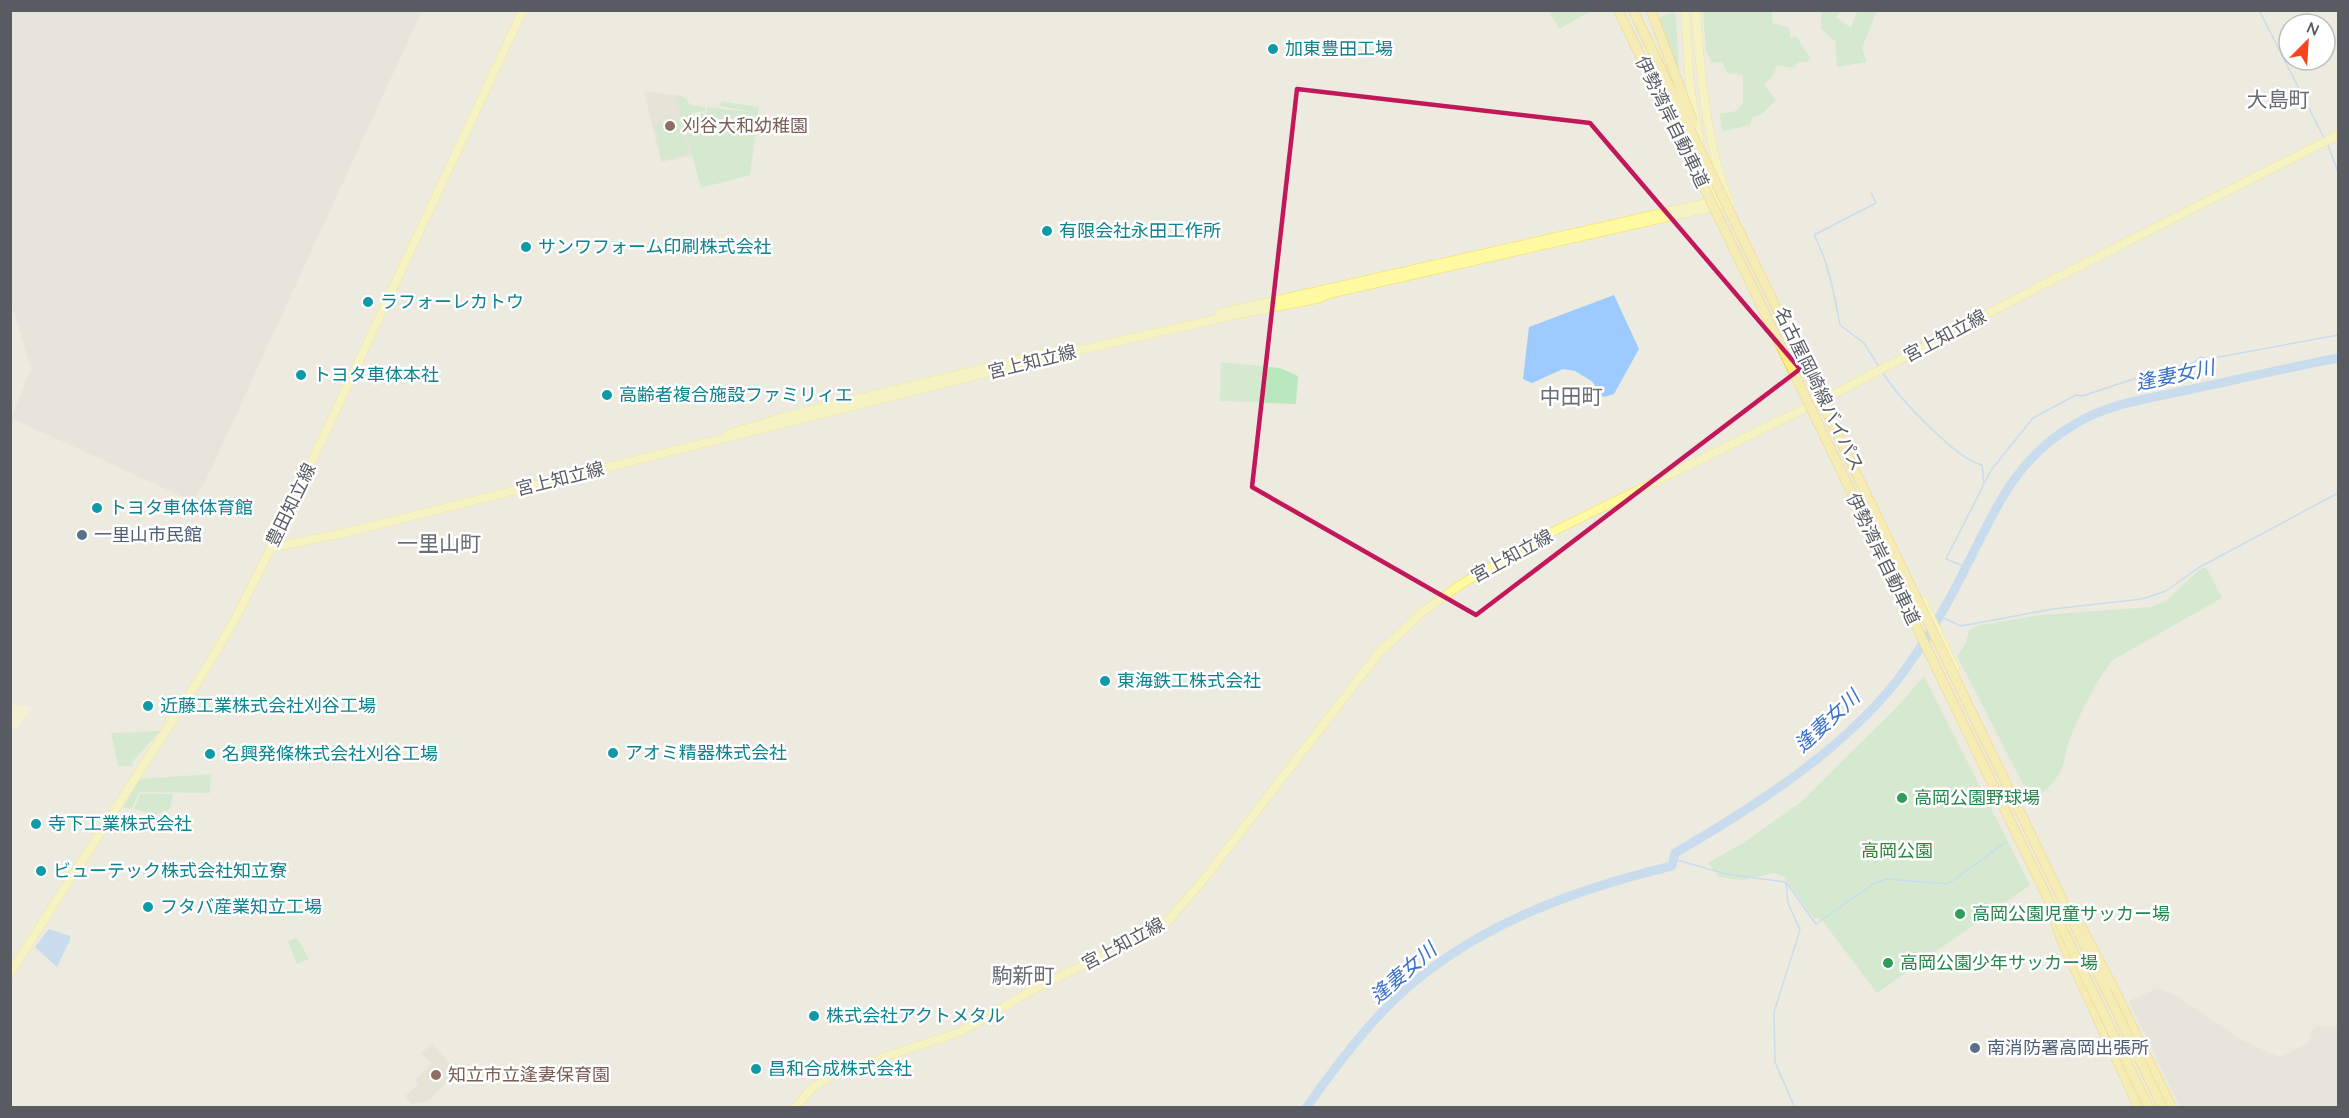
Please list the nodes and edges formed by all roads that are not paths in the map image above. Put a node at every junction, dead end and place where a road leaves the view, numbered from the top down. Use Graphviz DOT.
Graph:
graph roads {
  1 [pos="523,10"];
  2 [pos="1618,10"];
  3 [pos="1633,10"];
  4 [pos="1651,10"];
  5 [pos="1685,10"];
  6 [pos="1696,10"];
  7 [pos="1675,88"];
  8 [pos="2338,135"];
  9 [pos="1728,199"];
  10 [pos="1716,204"];
  11 [pos="1823,398"];
  12 [pos="1811,404"];
  13 [pos="270,548"];
  14 [pos="2052,882"];
  15 [pos="2046,895"];
  16 [pos="10,973"];
  17 [pos="795,1107"];
  18 [pos="2139,1107"];
  19 [pos="2149,1107"];
  20 [pos="2165,1107"];
  21 [pos="2172,1107"];
  1 -- 13 [label="main road, 豊田知立線"];
  2 -- 15 [label="highway, 伊勢湾岸自動車道, bridge"];
  3 -- 7 [label="highway, 伊勢湾岸自動車道"];
  4 -- 7 [label="highway"];
  5 -- 10 [label="main road, 名古屋岡崎線バイパス"];
  6 -- 9 [label="main road, 名古屋岡崎線バイパス"];
  7 -- 14 [label="highway, 伊勢湾岸自動車道, bridge"];
  8 -- 11 [label="main road, 宮上知立線"];
  9 -- 10 [label="main road, 宮上知立線"];
  9 -- 11 [label="main road, 名古屋岡崎線バイパス"];
  10 -- 12 [label="main road, 名古屋岡崎線バイパス"];
  10 -- 13 [label="main road, 宮上知立線"];
  11 -- 12 [label="main road, 宮上知立線"];
  11 -- 20 [label="main road, 名古屋岡崎線バイパス, bridge"];
  12 -- 17 [label="main road, 宮上知立線"];
  12 -- 19 [label="main road, 名古屋岡崎線バイパス, bridge"];
  13 -- 16 [label="main road, 豊田知立線"];
  14 -- 20 [label="highway, 伊勢湾岸自動車道, bridge"];
  14 -- 21 [label="highway, bridge"];
  15 -- 18 [label="highway, bridge"];
  15 -- 19 [label="highway, 伊勢湾岸自動車道, bridge"];
}
